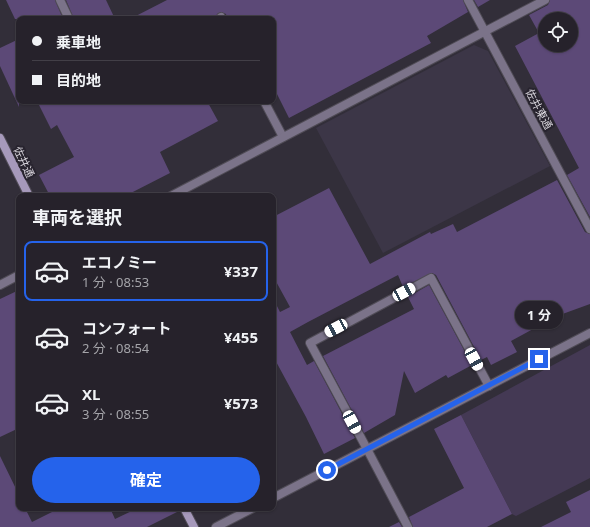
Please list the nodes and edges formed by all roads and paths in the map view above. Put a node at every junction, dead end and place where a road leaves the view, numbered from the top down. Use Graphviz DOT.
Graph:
graph roads {
  1 [pos="60,0"];
  2 [pos="468,0"];
  3 [pos="545,0"];
  4 [pos="68,16"];
  5 [pos="484,32"];
  6 [pos="266,104"];
  7 [pos="283,137"];
  8 [pos="0,138"];
  9 [pos="28,193"];
  10 [pos="177,193"];
  11 [pos="590,229"];
  12 [pos="16,277"];
  13 [pos="0,285"];
  14 [pos="590,333"];
  15 [pos="489,386"];
  16 [pos="367,449"];
  17 [pos="276,496"];
  18 [pos="185,511"];
  19 [pos="247,511"];
  20 [pos="193,527"];
  21 [pos="216,527"];
  22 [pos="408,527"];
  1 -- 4 [label="street"];
  2 -- 5 [label="street, 佐井東通"];
  3 -- 5 [label="street"];
  5 -- 7 [label="street"];
  5 -- 11 [label="street, 佐井東通"];
  6 -- 7 [label="street"];
  7 -- 10 [label="street"];
  8 -- 9 [label="street, 佐井通"];
  12 -- 13 [label="street"];
  14 -- 15 [label="street"];
  15 -- 16 [label="street"];
  15 -- 16 [label="street"];
  16 -- 17 [label="street"];
  16 -- 22 [label="street"];
  18 -- 20 [label="street"];
  19 -- 21 [label="street"];
}
